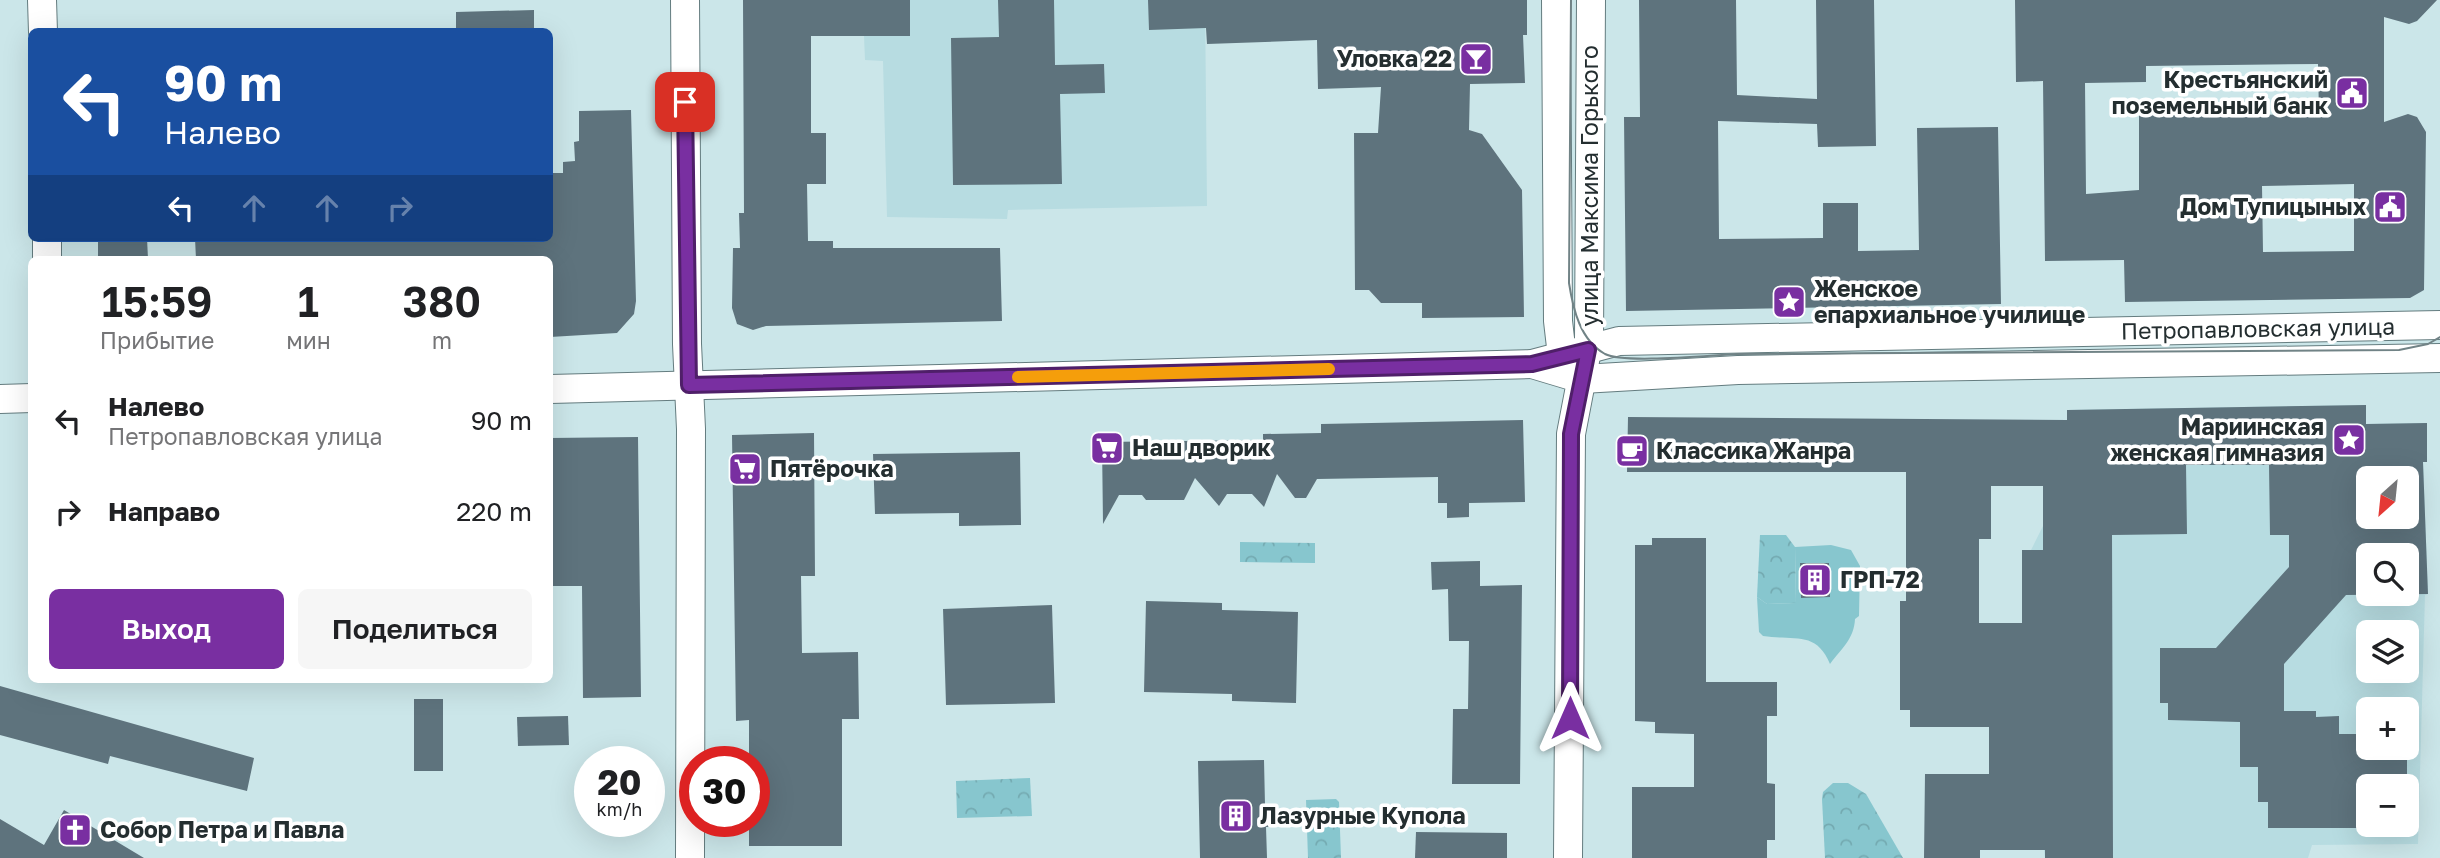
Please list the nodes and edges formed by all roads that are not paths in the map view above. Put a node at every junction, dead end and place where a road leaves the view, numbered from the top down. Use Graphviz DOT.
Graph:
graph roads {
  1 [pos="42,0"];
  2 [pos="685,0"];
  3 [pos="1556,0"];
  4 [pos="1591,0"];
  5 [pos="43,28"];
  6 [pos="2440,325"];
  7 [pos="1588,350"];
  8 [pos="2440,358"];
  9 [pos="1569,370"];
  10 [pos="689,385"];
  11 [pos="553,388"];
  12 [pos="0,398"];
  13 [pos="28,398"];
  14 [pos="690,858"];
  15 [pos="1568,858"];
  1 -- 5 [label="street"];
  2 -- 10 [label="street"];
  3 -- 9 [label="street, улица Максима Горького"];
  4 -- 7 [label="street, улица Максима Горького"];
  6 -- 7 [label="street, Петропавловская улица"];
  7 -- 9 [label="street, улица Максима Горького"];
  8 -- 9 [label="street, Петропавловская улица"];
  9 -- 10 [label="street, Петропавловская улица"];
  9 -- 15 [label="street, улица Максима Горького"];
  10 -- 11 [label="street, Петропавловская улица"];
  10 -- 14 [label="street"];
  12 -- 13 [label="street"];
}
